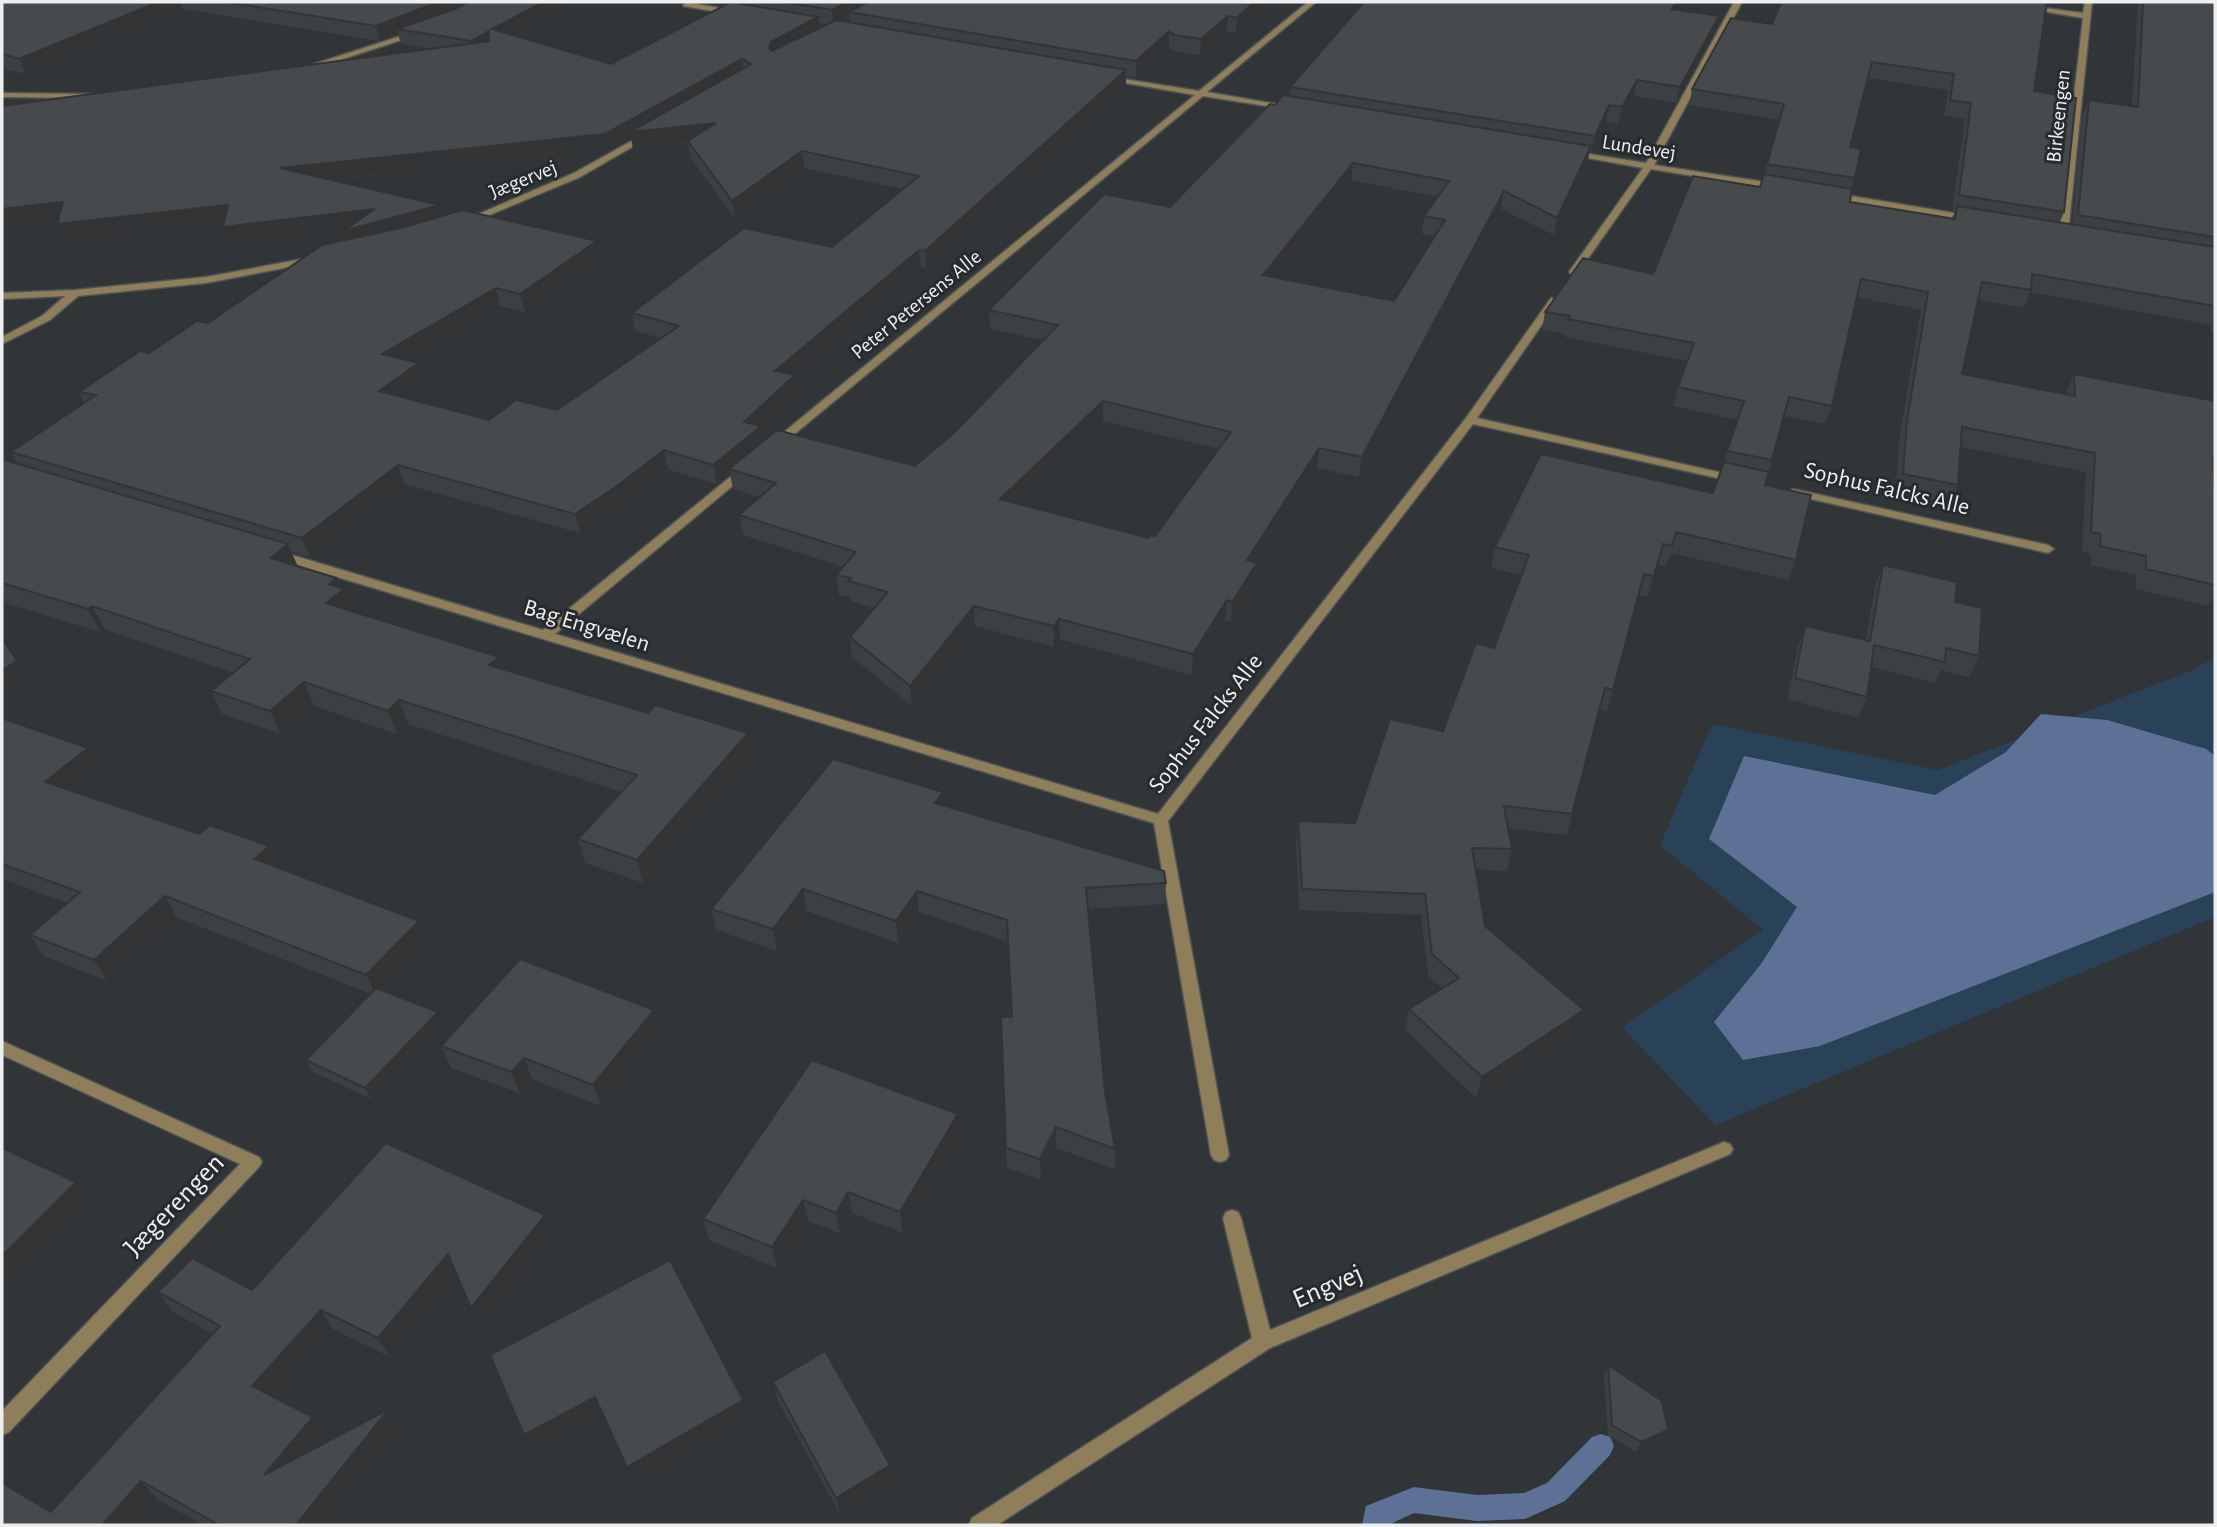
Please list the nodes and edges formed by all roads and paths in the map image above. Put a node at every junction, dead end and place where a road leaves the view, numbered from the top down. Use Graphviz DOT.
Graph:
graph roads {
  1 [pos="1312,2"];
  2 [pos="1738,2"];
  3 [pos="2088,2"];
  4 [pos="686,4"];
  5 [pos="2021,7"];
  6 [pos="740,14"];
  7 [pos="2086,16"];
  8 [pos="427,30"];
  9 [pos="297,70"];
  10 [pos="1094,75"];
  11 [pos="1202,94"];
  12 [pos="2,95"];
  13 [pos="105,96"];
  14 [pos="1297,109"];
  15 [pos="662,127"];
  16 [pos="1554,151"];
  17 [pos="1649,166"];
  18 [pos="1787,189"];
  19 [pos="1828,195"];
  20 [pos="1980,220"];
  21 [pos="450,226"];
  22 [pos="2049,232"];
  23 [pos="2063,234"];
  24 [pos="2075,236"];
  25 [pos="318,259"];
  26 [pos="75,293"];
  27 [pos="2,296"];
  28 [pos="2,341"];
  29 [pos="1470,420"];
  30 [pos="768,451"];
  31 [pos="757,460"];
  32 [pos="1752,483"];
  33 [pos="1779,489"];
  34 [pos="2048,549"];
  35 [pos="266,552"];
  36 [pos="544,636"];
  37 [pos="1161,820"];
  38 [pos="2,1048"];
  39 [pos="1724,1149"];
  40 [pos="1220,1155"];
  41 [pos="1232,1217"];
  42 [pos="1263,1342"];
  43 [pos="2,1425"];
  44 [pos="979,1525"];
  1 -- 11 [label="street, Peter Petersens Alle"];
  2 -- 17 [label="street, Sophus Falcks Alle"];
  3 -- 7 [label="street, Birkeengen"];
  4 -- 6 [label="street"];
  5 -- 7 [label="street"];
  7 -- 23 [label="street, Birkeengen"];
  8 -- 9 [label="street"];
  10 -- 11 [label="street"];
  11 -- 14 [label="street"];
  11 -- 30 [label="street, Peter Petersens Alle"];
  12 -- 13 [label="street"];
  15 -- 21 [label="street, Jægervej"];
  16 -- 17 [label="street, Lundevej"];
  17 -- 18 [label="street, Lundevej"];
  17 -- 29 [label="street, Sophus Falcks Alle"];
  19 -- 20 [label="street"];
  22 -- 23 [label="street"];
  23 -- 24 [label="street"];
  25 -- 26 [label="street"];
  26 -- 27 [label="street"];
  26 -- 28 [label="street"];
  29 -- 32 [label="street"];
  29 -- 37 [label="street, Sophus Falcks Alle"];
  31 -- 36 [label="street"];
  33 -- 34 [label="street, Sophus Falcks Alle"];
  35 -- 36 [label="street, Bag Engvælen"];
  36 -- 37 [label="street, Bag Engvælen"];
  37 -- 40 [label="street, Sophus Falcks Alle"];
  38 -- 43 [label="street, Jægerengen"];
  39 -- 42 [label="street, Engvej"];
  41 -- 42 [label="street"];
  42 -- 44 [label="street, Engvej"];
}
